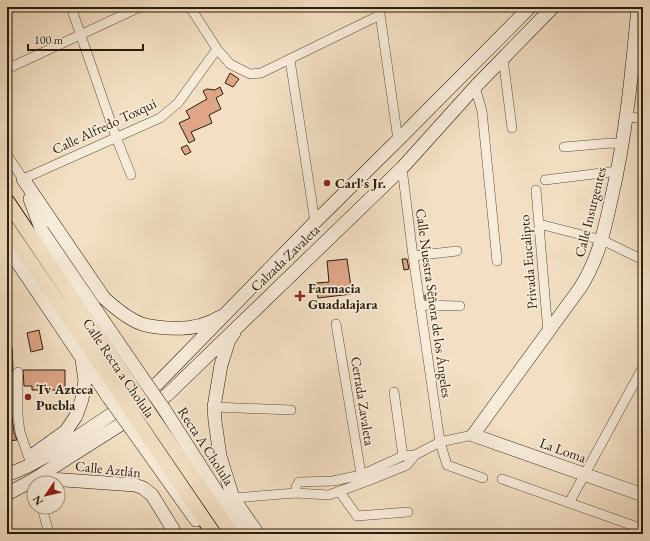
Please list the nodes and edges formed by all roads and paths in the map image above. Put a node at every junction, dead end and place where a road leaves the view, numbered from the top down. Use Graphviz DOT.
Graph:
graph roads {
  1 [pos="71,7"];
  2 [pos="140,7"];
  3 [pos="190,7"];
  4 [pos="530,7"];
  5 [pos="554,7"];
  6 [pos="638,7"];
  7 [pos="379,11"];
  8 [pos="640,23"];
  9 [pos="81,35"];
  10 [pos="217,49"];
  11 [pos="503,58"];
  12 [pos="290,60"];
  13 [pos="7,69"];
  14 [pos="638,73"];
  15 [pos="475,87"];
  16 [pos="626,116"];
  17 [pos="643,119"];
  18 [pos="512,128"];
  19 [pos="116,137"];
  20 [pos="398,140"];
  21 [pos="622,144"];
  22 [pos="564,147"];
  23 [pos="7,155"];
  24 [pos="402,168"];
  25 [pos="368,170"];
  26 [pos="618,171"];
  27 [pos="131,175"];
  28 [pos="23,178"];
  29 [pos="545,180"];
  30 [pos="383,186"];
  31 [pos="536,190"];
  32 [pos="7,201"];
  33 [pos="315,222"];
  34 [pos="539,224"];
  35 [pos="7,227"];
  36 [pos="602,240"];
  37 [pos="7,247"];
  38 [pos="458,251"];
  39 [pos="413,256"];
  40 [pos="643,260"];
  41 [pos="497,261"];
  42 [pos="420,304"];
  43 [pos="460,306"];
  44 [pos="230,310"];
  45 [pos="244,320"];
  46 [pos="336,324"];
  47 [pos="548,332"];
  48 [pos="82,357"];
  49 [pos="643,367"];
  50 [pos="18,372"];
  51 [pos="136,380"];
  52 [pos="394,392"];
  53 [pos="114,395"];
  54 [pos="214,408"];
  55 [pos="291,410"];
  56 [pos="141,424"];
  57 [pos="472,435"];
  58 [pos="440,442"];
  59 [pos="415,455"];
  60 [pos="403,456"];
  61 [pos="29,458"];
  62 [pos="7,473"];
  63 [pos="43,475"];
  64 [pos="586,475"];
  65 [pos="483,478"];
  66 [pos="362,479"];
  67 [pos="502,479"];
  68 [pos="66,483"];
  69 [pos="26,485"];
  70 [pos="339,491"];
  71 [pos="296,493"];
  72 [pos="7,494"];
  73 [pos="643,495"];
  74 [pos="233,498"];
  75 [pos="569,503"];
  76 [pos="408,512"];
  77 [pos="44,515"];
  78 [pos="640,528"];
  79 [pos="49,534"];
  80 [pos="176,534"];
  81 [pos="207,534"];
  82 [pos="214,534"];
  83 [pos="232,534"];
  84 [pos="244,534"];
  85 [pos="258,534"];
  1 -- 9 [label="street"];
  2 -- 9 [label="street"];
  3 -- 10 [label="street"];
  4 -- 20 [label="main road, Calzada Zavaleta"];
  5 -- 11 [label="main road, Calzada Zavaleta"];
  6 -- 8 [label="main road, Calle Insurgentes"];
  7 -- 12 [label="street"];
  7 -- 20 [label="street"];
  8 -- 14 [label="main road, Calle Insurgentes"];
  9 -- 13 [label="street"];
  9 -- 19 [label="street"];
  10 -- 12 [label="street"];
  10 -- 19 [label="street, Calle Alfredo Toxqui"];
  11 -- 15 [label="main road, Calzada Zavaleta"];
  11 -- 18 [label="street"];
  12 -- 33 [label="street"];
  14 -- 16 [label="main road, Calle Insurgentes"];
  15 -- 24 [label="main road, Calzada Zavaleta"];
  15 -- 41 [label="street"];
  16 -- 17 [label="street"];
  16 -- 21 [label="main road, Calle Insurgentes"];
  19 -- 27 [label="street"];
  19 -- 28 [label="street, Calle Alfredo Toxqui"];
  20 -- 25 [label="main road, Calzada Zavaleta"];
  21 -- 22 [label="street"];
  21 -- 26 [label="main road, Calle Insurgentes"];
  23 -- 28 [label="street"];
  24 -- 30 [label="main road, Calzada Zavaleta"];
  24 -- 39 [label="street, Calle Nuestra Señora de los Ángeles"];
  25 -- 30 [label="main road"];
  25 -- 33 [label="main road, Calzada Zavaleta"];
  26 -- 29 [label="street"];
  26 -- 36 [label="main road, Calle Insurgentes"];
  28 -- 44 [label="main road"];
  28 -- 51 [label="main road, Recta A Cholula"];
  30 -- 45 [label="main road, Calzada Zavaleta"];
  31 -- 34 [label="street, Privada Eucalipto"];
  32 -- 51 [label="main road, Calle Recta a Cholula"];
  33 -- 44 [label="main road, Calzada Zavaleta"];
  34 -- 36 [label="street"];
  34 -- 47 [label="street, Privada Eucalipto"];
  35 -- 53 [label="main road, Calle Recta a Cholula"];
  36 -- 40 [label="street"];
  36 -- 47 [label="main road, Calle Insurgentes"];
  37 -- 48 [label="main road"];
  38 -- 39 [label="street"];
  39 -- 42 [label="street, Calle Nuestra Señora de los Ángeles"];
  42 -- 43 [label="street"];
  42 -- 58 [label="street, Calle Nuestra Señora de los Ángeles"];
  44 -- 62 [label="main road, Calzada Zavaleta"];
  45 -- 54 [label="main road"];
  45 -- 63 [label="main road, Calzada Zavaleta"];
  46 -- 66 [label="street, Cerrada Zavaleta"];
  47 -- 57 [label="main road, Calle Insurgentes"];
  48 -- 53 [label="main road"];
  48 -- 61 [label="main road"];
  49 -- 64 [label="street"];
  50 -- 61 [label="street"];
  51 -- 56 [label="main road, Calle Recta a Cholula, bridge"];
  51 -- 84 [label="main road, Recta A Cholula, bridge"];
  52 -- 60 [label="street"];
  53 -- 56 [label="main road, Calle Recta a Cholula, bridge"];
  54 -- 55 [label="street"];
  54 -- 74 [label="main road"];
  56 -- 81 [label="main road"];
  56 -- 82 [label="main road, Calle Recta a Cholula"];
  56 -- 83 [label="main road, Calle Recta a Cholula"];
  57 -- 58 [label="street"];
  57 -- 64 [label="main road, La Loma"];
  58 -- 59 [label="street"];
  58 -- 65 [label="street, Calle Nuestra Señora de los Ángeles"];
  59 -- 60 [label="street"];
  59 -- 66 [label="street"];
  60 -- 66 [label="street"];
  61 -- 62 [label="main road"];
  64 -- 73 [label="main road, La Loma"];
  64 -- 75 [label="street"];
  66 -- 70 [label="street"];
  66 -- 71 [label="street"];
  67 -- 75 [label="street"];
  68 -- 80 [label="main road, Calle Aztlán"];
  69 -- 72 [label="main road, Calzada Zavaleta"];
  70 -- 71 [label="street"];
  70 -- 76 [label="street"];
  71 -- 74 [label="street"];
  74 -- 85 [label="main road"];
  75 -- 78 [label="street"];
  77 -- 79 [label="street"];
}
